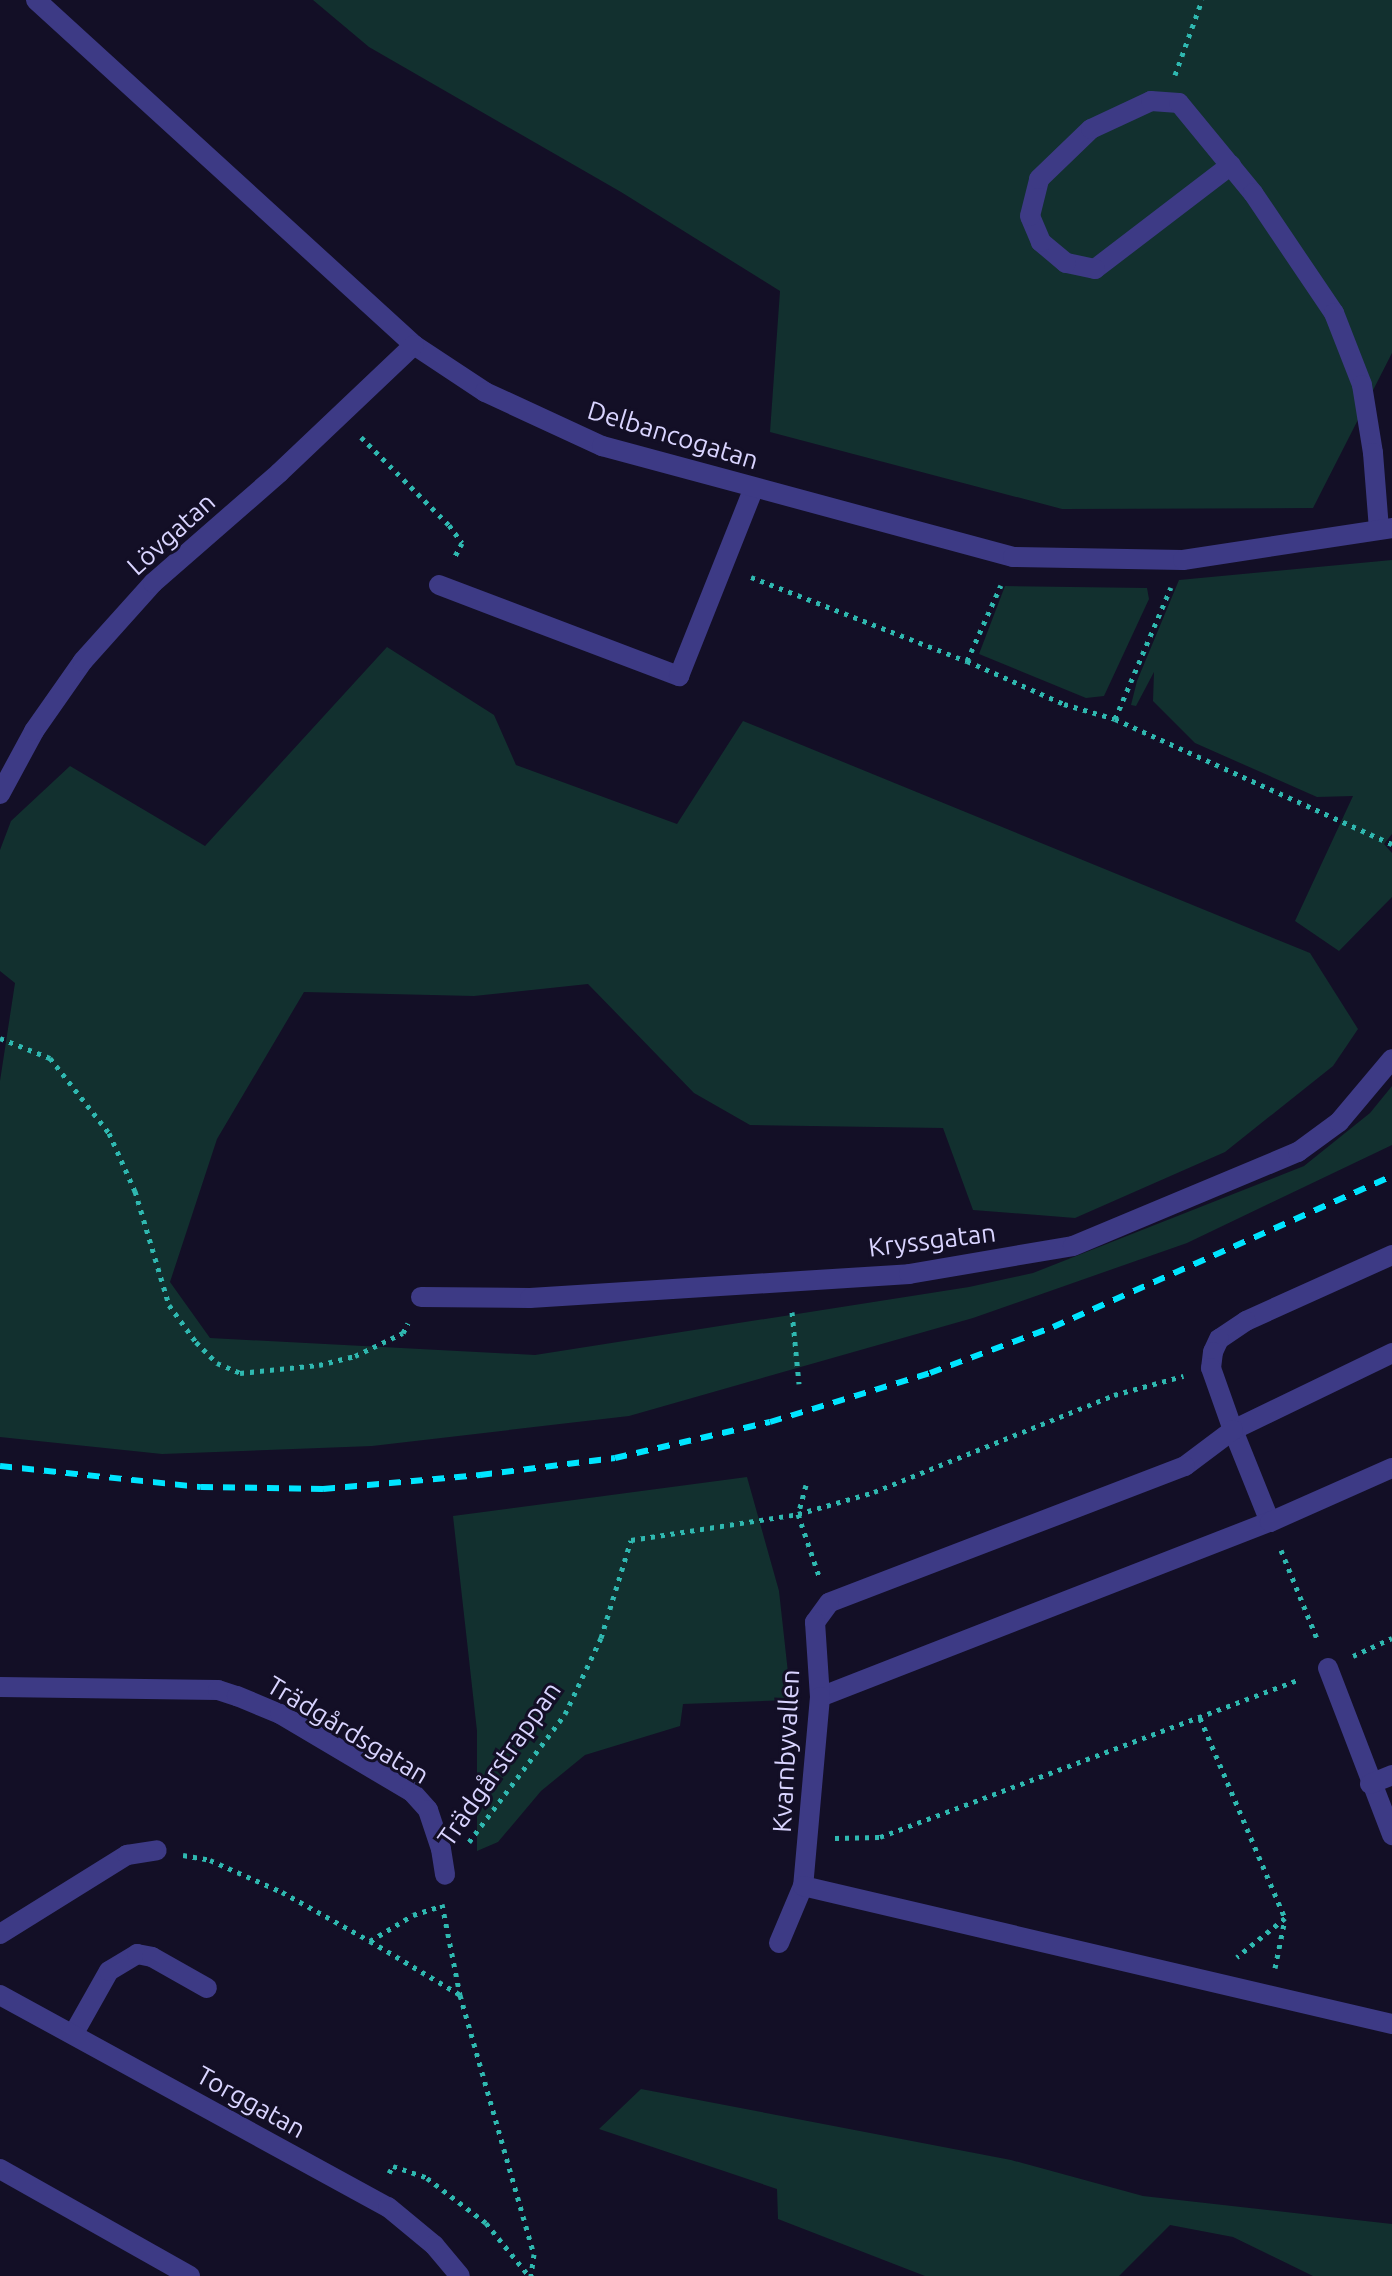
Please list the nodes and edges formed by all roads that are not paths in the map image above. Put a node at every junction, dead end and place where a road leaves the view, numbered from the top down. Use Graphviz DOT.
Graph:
graph roads {
  1 [pos="36,0"];
  2 [pos="1231,165"];
  3 [pos="414,345"];
  4 [pos="754,488"];
  5 [pos="1385,528"];
  6 [pos="439,585"];
  7 [pos="0,794"];
  8 [pos="1392,1059"];
  9 [pos="1392,1255"];
  10 [pos="421,1297"];
  11 [pos="1392,1353"];
  12 [pos="1233,1430"];
  13 [pos="1392,1468"];
  14 [pos="1270,1522"];
  15 [pos="1328,1668"];
  16 [pos="0,1687"];
  17 [pos="820,1697"];
  18 [pos="1392,1775"];
  19 [pos="1370,1784"];
  20 [pos="1392,1835"];
  21 [pos="157,1850"];
  22 [pos="445,1875"];
  23 [pos="803,1886"];
  24 [pos="0,1934"];
  25 [pos="779,1943"];
  26 [pos="207,1988"];
  27 [pos="0,1995"];
  28 [pos="1392,2024"];
  29 [pos="74,2033"];
  30 [pos="0,2169"];
  31 [pos="190,2276"];
  32 [pos="460,2276"];
  1 -- 3 [label="street, Delbancogatan"];
  2 -- 2 [label="street"];
  2 -- 5 [label="street"];
  3 -- 4 [label="street, Delbancogatan"];
  3 -- 7 [label="street, Lövgatan"];
  4 -- 5 [label="street, Delbancogatan"];
  4 -- 6 [label="street"];
  8 -- 10 [label="street, Kryssgatan"];
  9 -- 12 [label="street"];
  11 -- 12 [label="street"];
  12 -- 14 [label="street"];
  12 -- 17 [label="street, Kvarnbyvallen"];
  13 -- 14 [label="street"];
  14 -- 17 [label="street"];
  15 -- 19 [label="street"];
  16 -- 22 [label="street, Trädgårdsgatan"];
  17 -- 23 [label="street, Kvarnbyvallen"];
  18 -- 19 [label="street"];
  19 -- 20 [label="street"];
  21 -- 24 [label="street"];
  23 -- 25 [label="street, Kvarnbyvallen"];
  23 -- 28 [label="street"];
  26 -- 29 [label="street"];
  27 -- 29 [label="street, Torggatan"];
  29 -- 32 [label="street, Torggatan"];
  30 -- 31 [label="street"];
}
